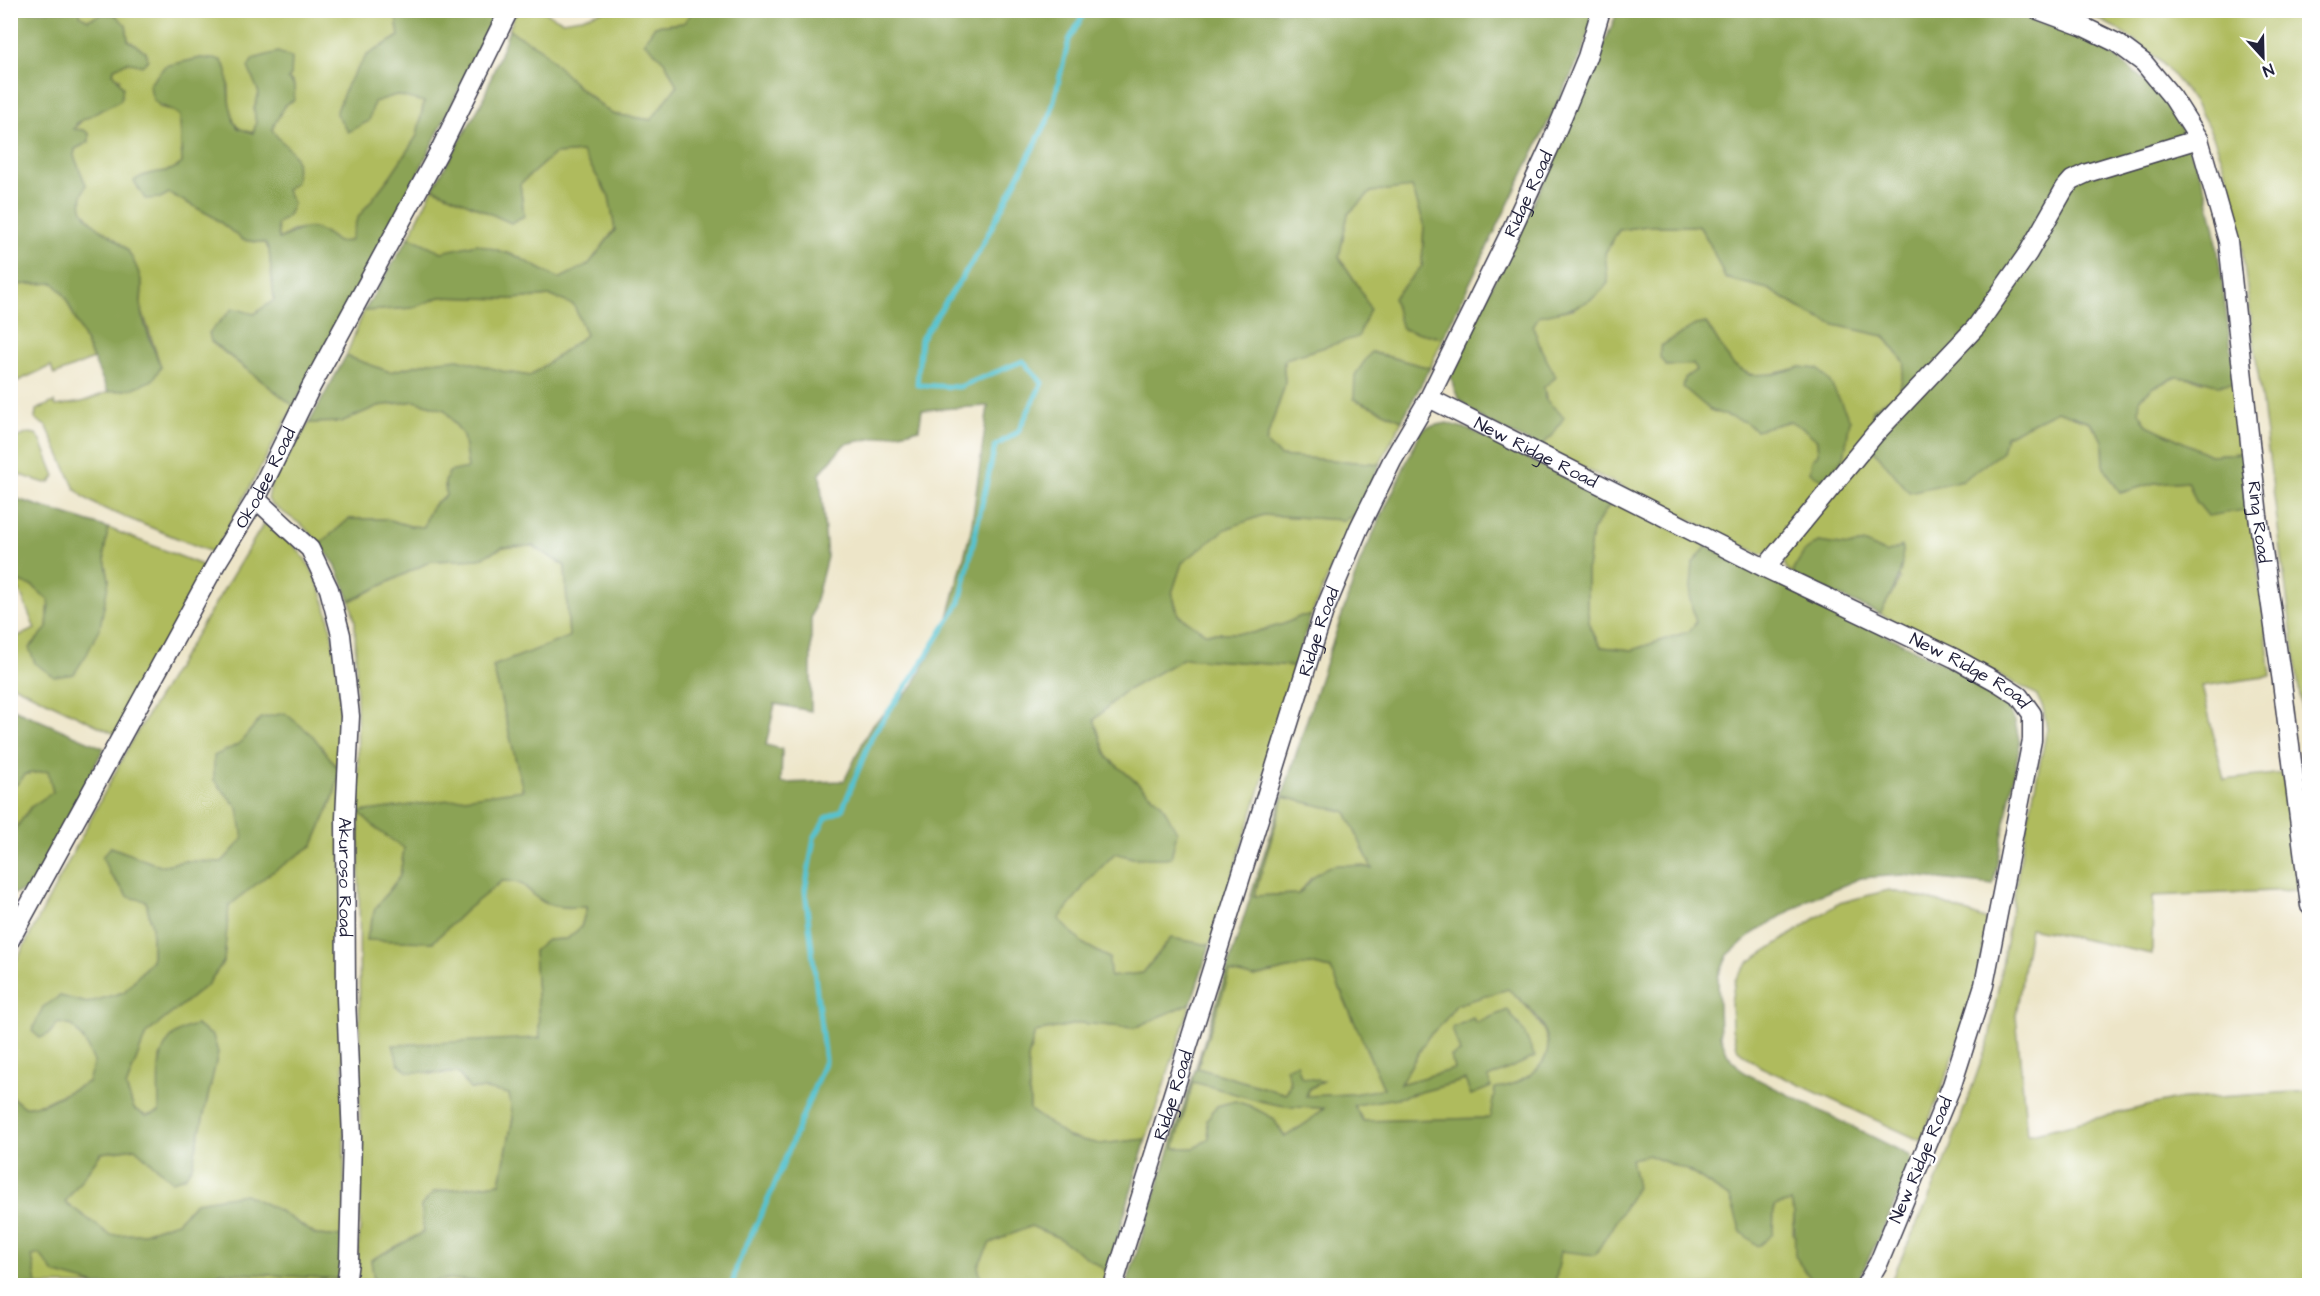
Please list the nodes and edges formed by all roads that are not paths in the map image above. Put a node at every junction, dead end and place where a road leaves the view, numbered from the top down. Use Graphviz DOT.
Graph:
graph roads {
  1 [pos="509,10"];
  2 [pos="1601,10"];
  3 [pos="2038,10"];
  4 [pos="2199,139"];
  5 [pos="1429,398"];
  6 [pos="256,499"];
  7 [pos="1765,568"];
  8 [pos="2310,906"];
  9 [pos="10,939"];
  10 [pos="346,1286"];
  11 [pos="1113,1286"];
  12 [pos="1865,1286"];
  1 -- 6 [label="street, Okodee Road"];
  2 -- 5 [label="street, Ridge Road"];
  3 -- 4 [label="street, Ring Road"];
  4 -- 7 [label="street"];
  4 -- 8 [label="street, Ring Road"];
  5 -- 7 [label="street, New Ridge Road"];
  5 -- 11 [label="street, Ridge Road"];
  6 -- 9 [label="street, Okodee Road"];
  6 -- 10 [label="street, Akuroso Road"];
  7 -- 12 [label="street, New Ridge Road"];
}
